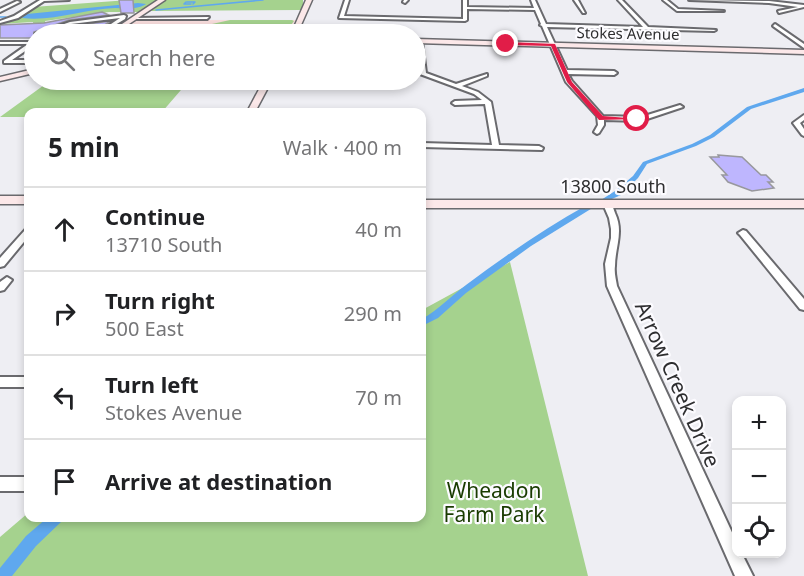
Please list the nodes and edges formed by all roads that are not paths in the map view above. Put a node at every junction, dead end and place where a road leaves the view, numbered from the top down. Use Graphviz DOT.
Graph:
graph roads {
  1 [pos="42,0"];
  2 [pos="67,0"];
  3 [pos="162,0"];
  4 [pos="347,0"];
  5 [pos="465,0"];
  6 [pos="533,0"];
  7 [pos="576,0"];
  8 [pos="620,0"];
  9 [pos="665,0"];
  10 [pos="691,0"];
  11 [pos="307,1"];
  12 [pos="18,2"];
  13 [pos="804,6"];
  14 [pos="12,8"];
  15 [pos="465,8"];
  16 [pos="2,9"];
  17 [pos="536,9"];
  18 [pos="722,11"];
  19 [pos="584,12"];
  20 [pos="779,12"];
  21 [pos="207,18"];
  22 [pos="133,19"];
  23 [pos="0,22"];
  24 [pos="705,22"];
  25 [pos="68,24"];
  26 [pos="112,24"];
  27 [pos="125,24"];
  28 [pos="298,24"];
  29 [pos="542,25"];
  30 [pos="775,25"];
  31 [pos="646,27"];
  32 [pos="24,40"];
  33 [pos="24,40"];
  34 [pos="801,40"];
  35 [pos="0,41"];
  36 [pos="426,41"];
  37 [pos="553,45"];
  38 [pos="804,46"];
  39 [pos="24,48"];
  40 [pos="804,52"];
  41 [pos="24,62"];
  42 [pos="564,72"];
  43 [pos="24,73"];
  44 [pos="614,73"];
  45 [pos="426,74"];
  46 [pos="485,75"];
  47 [pos="0,79"];
  48 [pos="456,86"];
  49 [pos="263,90"];
  50 [pos="488,102"];
  51 [pos="455,103"];
  52 [pos="680,107"];
  53 [pos="253,108"];
  54 [pos="804,117"];
  55 [pos="601,118"];
  56 [pos="597,132"];
  57 [pos="804,134"];
  58 [pos="426,145"];
  59 [pos="496,147"];
  60 [pos="539,148"];
  61 [pos="0,200"];
  62 [pos="24,200"];
  63 [pos="426,204"];
  64 [pos="607,204"];
  65 [pos="804,204"];
  66 [pos="743,233"];
  67 [pos="24,237"];
  68 [pos="0,264"];
  69 [pos="804,306"];
  70 [pos="0,382"];
  71 [pos="24,382"];
  72 [pos="0,484"];
  73 [pos="24,484"];
  74 [pos="744,576"];
  1 -- 2 [label="street"];
  1 -- 23 [label="street"];
  3 -- 22 [label="street"];
  4 -- 15 [label="street"];
  5 -- 15 [label="street"];
  6 -- 17 [label="street"];
  7 -- 19 [label="street"];
  8 -- 31 [label="street"];
  9 -- 18 [label="street"];
  10 -- 13 [label="street"];
  11 -- 28 [label="street"];
  12 -- 16 [label="street"];
  13 -- 20 [label="street"];
  14 -- 16 [label="street"];
  15 -- 17 [label="street"];
  17 -- 29 [label="street"];
  21 -- 22 [label="street"];
  22 -- 27 [label="street"];
  24 -- 31 [label="street"];
  25 -- 26 [label="street"];
  29 -- 31 [label="street"];
  29 -- 37 [label="street"];
  30 -- 34 [label="street"];
  32 -- 35 [label="street"];
  33 -- 35 [label="street"];
  34 -- 38 [label="street"];
  36 -- 37 [label="street, Stokes Avenue"];
  37 -- 40 [label="street, Stokes Avenue"];
  37 -- 42 [label="street"];
  39 -- 41 [label="street"];
  42 -- 44 [label="street"];
  42 -- 55 [label="street"];
  43 -- 47 [label="street"];
  45 -- 48 [label="street"];
  46 -- 48 [label="street"];
  48 -- 50 [label="street"];
  49 -- 53 [label="street"];
  50 -- 51 [label="street"];
  50 -- 59 [label="street"];
  52 -- 55 [label="street"];
  54 -- 57 [label="street"];
  55 -- 56 [label="street"];
  58 -- 59 [label="street"];
  59 -- 60 [label="street"];
  61 -- 62 [label="street"];
  63 -- 64 [label="street, 13800 South"];
  64 -- 65 [label="street, 13800 South"];
  64 -- 74 [label="street, Arrow Creek Drive"];
  66 -- 69 [label="street"];
  67 -- 68 [label="street"];
  70 -- 71 [label="street"];
  72 -- 73 [label="street"];
}
